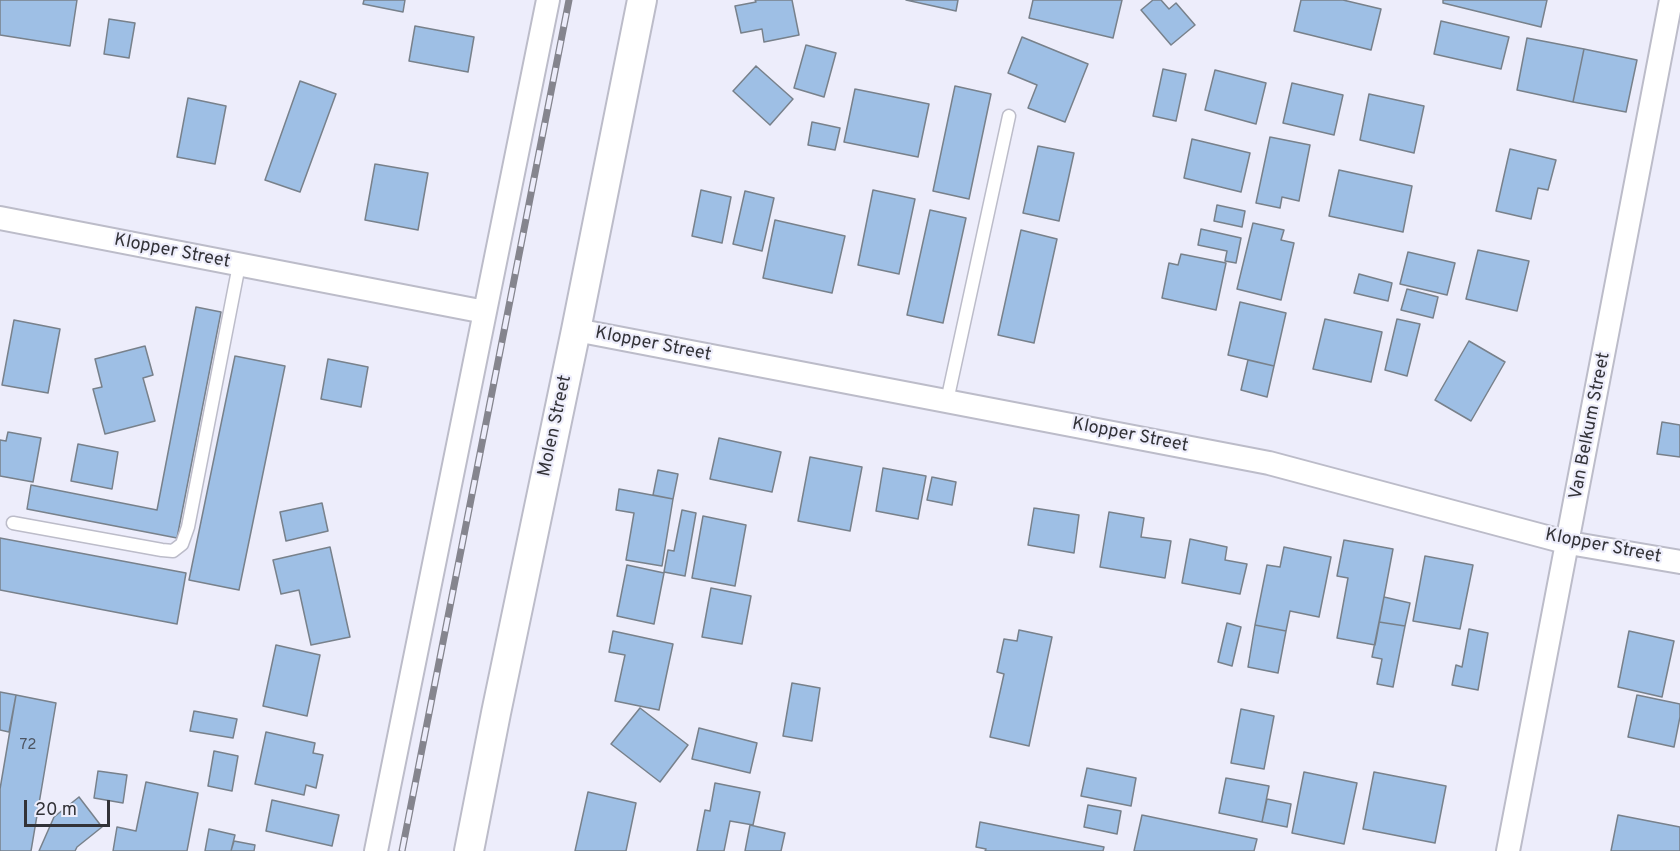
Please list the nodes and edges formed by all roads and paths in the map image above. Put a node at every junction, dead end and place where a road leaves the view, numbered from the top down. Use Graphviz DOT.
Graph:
graph roads {
  1 [pos="548,0"];
  2 [pos="642,0"];
  3 [pos="1671,0"];
  4 [pos="1009,116"];
  5 [pos="0,219"];
  6 [pos="239,265"];
  7 [pos="485,312"];
  8 [pos="576,330"];
  9 [pos="947,401"];
  10 [pos="13,523"];
  11 [pos="1569,543"];
  12 [pos="1680,562"];
  13 [pos="376,851"];
  14 [pos="469,851"];
  15 [pos="1508,851"];
  1 -- 7 [label="street"];
  2 -- 8 [label="street, Molen Street"];
  3 -- 11 [label="street, Van Belkum Street"];
  4 -- 9 [label="lane"];
  5 -- 6 [label="street, Klopper Street"];
  6 -- 7 [label="street, Klopper Street"];
  6 -- 10 [label="lane"];
  7 -- 13 [label="street"];
  8 -- 9 [label="street, Klopper Street"];
  8 -- 14 [label="street, Molen Street"];
  9 -- 11 [label="street, Klopper Street"];
  11 -- 12 [label="street, Klopper Street"];
  11 -- 15 [label="street, Van Belkum Street"];
}
